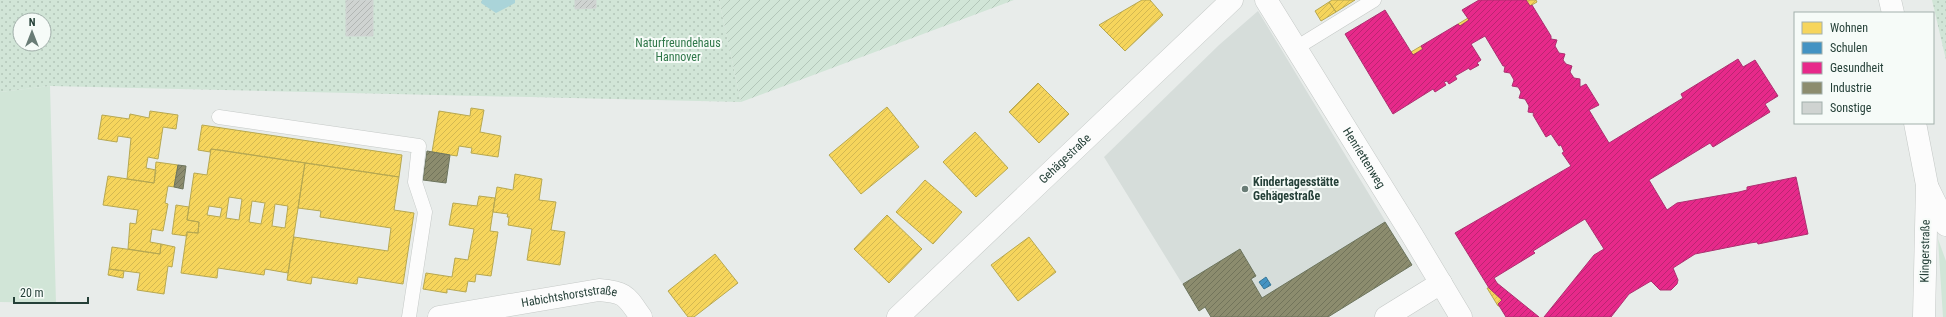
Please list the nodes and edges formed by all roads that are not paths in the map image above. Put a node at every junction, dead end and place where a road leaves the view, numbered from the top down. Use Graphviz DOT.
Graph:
graph roads {
  1 [pos="1232,0"];
  2 [pos="1266,0"];
  3 [pos="1374,0"];
  4 [pos="1890,0"];
  5 [pos="1893,12"];
  6 [pos="1296,48"];
  7 [pos="219,117"];
  8 [pos="1915,124"];
  9 [pos="1927,185"];
  10 [pos="1946,225"];
  11 [pos="1441,283"];
  12 [pos="409,317"];
  13 [pos="439,317"];
  14 [pos="641,317"];
  15 [pos="898,317"];
  16 [pos="1386,317"];
  17 [pos="1461,317"];
  18 [pos="1924,317"];
  1 -- 15 [label="street, Gehägestraße"];
  2 -- 6 [label="street, Henriettenweg"];
  3 -- 6 [label="lane"];
  4 -- 5 [label="street"];
  6 -- 11 [label="street, Henriettenweg"];
  7 -- 12 [label="lane"];
  8 -- 9 [label="street, Klingerstraße"];
  9 -- 10 [label="street, Klingerstraße"];
  9 -- 18 [label="street, Klingerstraße"];
  11 -- 16 [label="street"];
  11 -- 17 [label="street, Henriettenweg"];
  13 -- 14 [label="street, Habichtshorststraße"];
}
